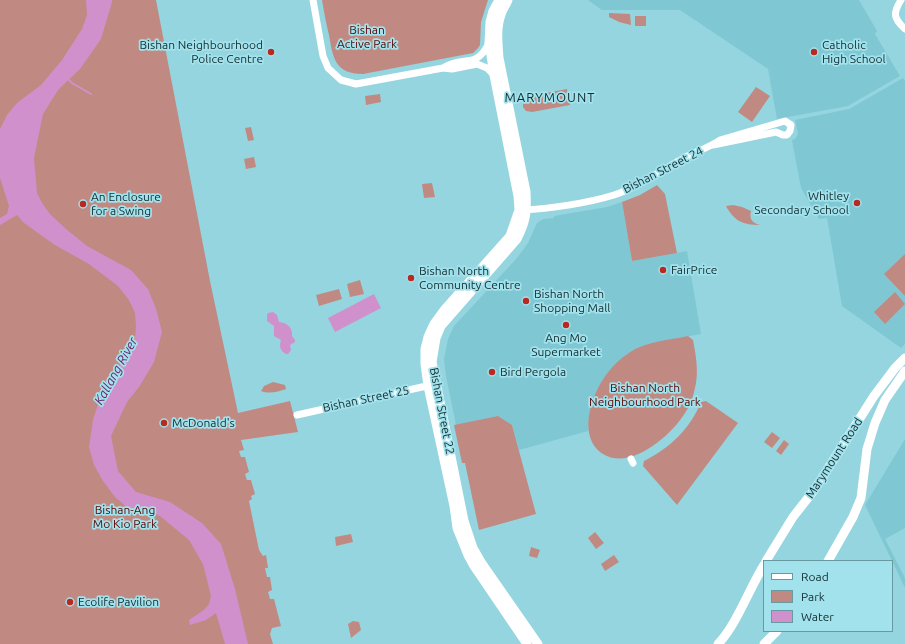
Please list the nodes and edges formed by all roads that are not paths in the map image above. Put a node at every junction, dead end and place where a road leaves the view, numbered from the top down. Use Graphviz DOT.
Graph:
graph roads {
  1 [pos="313,0"];
  2 [pos="500,0"];
  3 [pos="508,0"];
  4 [pos="901,0"];
  5 [pos="905,29"];
  6 [pos="489,43"];
  7 [pos="443,68"];
  8 [pos="494,75"];
  9 [pos="713,145"];
  10 [pos="523,210"];
  11 [pos="905,358"];
  12 [pos="905,371"];
  13 [pos="432,385"];
  14 [pos="296,414"];
  15 [pos="767,560"];
  16 [pos="829,560"];
  17 [pos="763,567"];
  18 [pos="776,632"];
  19 [pos="528,644"];
  20 [pos="538,644"];
  21 [pos="718,644"];
  22 [pos="764,644"];
  1 -- 7 [label="street"];
  2 -- 6 [label="main road, Bishan Street 22"];
  3 -- 10 [label="main road, Bishan Street 22"];
  4 -- 5 [label="street"];
  6 -- 7 [label="street"];
  6 -- 8 [label="main road, Bishan Street 22"];
  7 -- 8 [label="street"];
  8 -- 10 [label="main road, Bishan Street 22"];
  9 -- 9 [label="street, Bishan Street 24"];
  9 -- 10 [label="street, Bishan Street 24"];
  10 -- 13 [label="main road, Bishan Street 22"];
  11 -- 15 [label="main road, Marymount Road"];
  12 -- 16 [label="main road, Marymount Road"];
  13 -- 14 [label="street, Bishan Street 25"];
  13 -- 19 [label="main road, Bishan Street 22"];
  13 -- 20 [label="main road, Bishan Street 22"];
  17 -- 21 [label="main road"];
  18 -- 22 [label="main road"];
}
